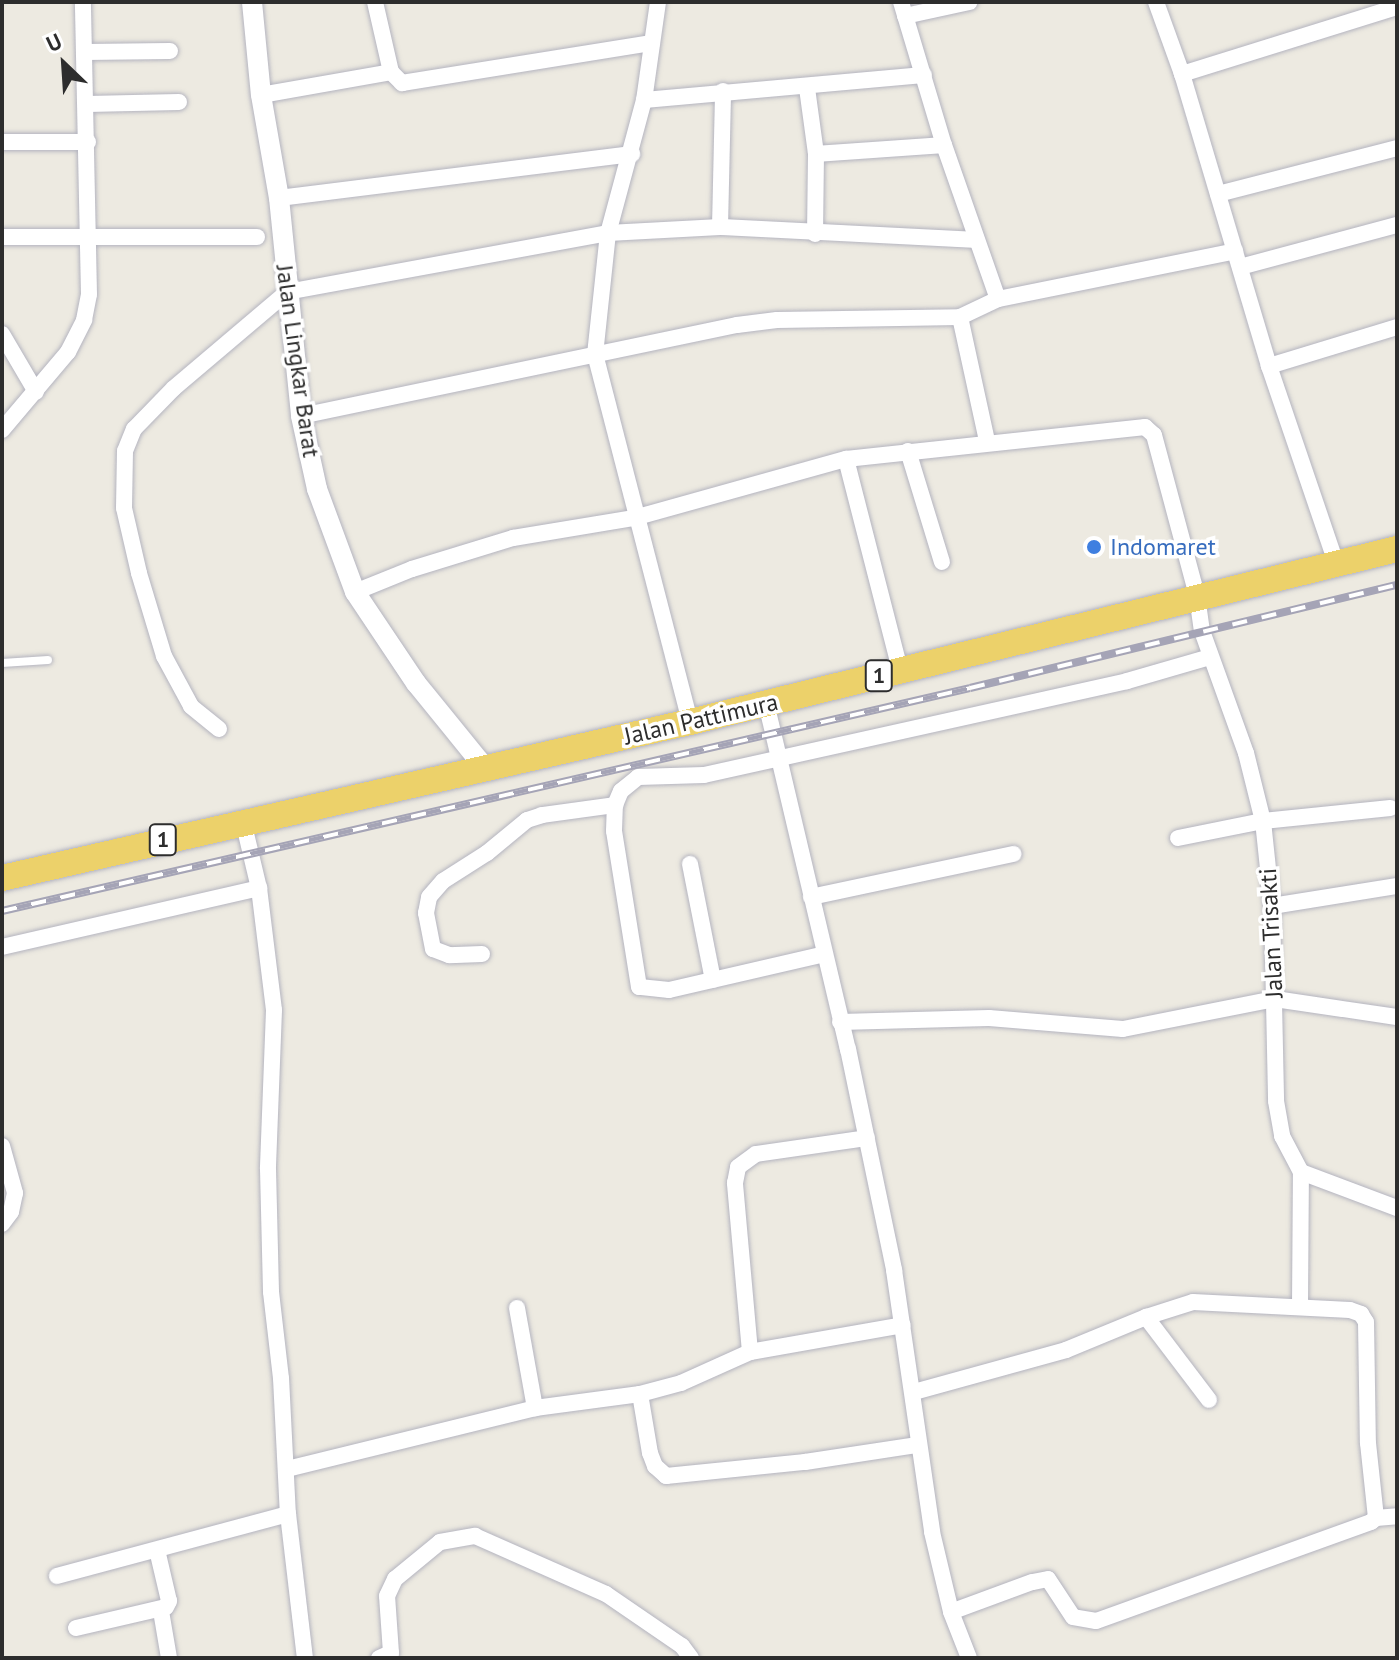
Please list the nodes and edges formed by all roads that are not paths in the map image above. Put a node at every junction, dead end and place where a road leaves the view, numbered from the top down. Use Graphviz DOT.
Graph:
graph roads {
  1 [pos="83,2"];
  2 [pos="252,2"];
  3 [pos="375,2"];
  4 [pos="658,2"];
  5 [pos="970,2"];
  6 [pos="1156,2"];
  7 [pos="1397,7"];
  8 [pos="903,9"];
  9 [pos="652,43"];
  10 [pos="170,51"];
  11 [pos="85,52"];
  12 [pos="391,72"];
  13 [pos="1182,74"];
  14 [pos="924,75"];
  15 [pos="807,88"];
  16 [pos="723,91"];
  17 [pos="261,95"];
  18 [pos="644,100"];
  19 [pos="179,102"];
  20 [pos="87,104"];
  21 [pos="2,142"];
  22 [pos="88,142"];
  23 [pos="944,145"];
  24 [pos="1397,148"];
  25 [pos="632,154"];
  26 [pos="816,154"];
  27 [pos="1218,194"];
  28 [pos="279,198"];
  29 [pos="1397,225"];
  30 [pos="720,227"];
  31 [pos="608,233"];
  32 [pos="815,234"];
  33 [pos="2,237"];
  34 [pos="257,237"];
  35 [pos="91,238"];
  36 [pos="975,240"];
  37 [pos="1238,259"];
  38 [pos="287,292"];
  39 [pos="998,299"];
  40 [pos="960,317"];
  41 [pos="1397,327"];
  42 [pos="2,334"];
  43 [pos="595,354"];
  44 [pos="1269,366"];
  45 [pos="36,392"];
  46 [pos="301,416"];
  47 [pos="2,430"];
  48 [pos="987,441"];
  49 [pos="908,451"];
  50 [pos="846,459"];
  51 [pos="634,518"];
  52 [pos="1397,549"];
  53 [pos="942,562"];
  54 [pos="1336,563"];
  55 [pos="355,592"];
  56 [pos="1197,596"];
  57 [pos="1210,657"];
  58 [pos="48,660"];
  59 [pos="2,663"];
  60 [pos="900,670"];
  61 [pos="766,703"];
  62 [pos="690,722"];
  63 [pos="219,729"];
  64 [pos="778,759"];
  65 [pos="485,768"];
  66 [pos="615,805"];
  67 [pos="1390,808"];
  68 [pos="243,821"];
  69 [pos="1263,821"];
  70 [pos="1178,838"];
  71 [pos="1013,854"];
  72 [pos="690,864"];
  73 [pos="2,878"];
  74 [pos="1397,886"];
  75 [pos="259,888"];
  76 [pos="811,897"];
  77 [pos="1272,906"];
  78 [pos="2,947"];
  79 [pos="482,954"];
  80 [pos="825,954"];
  81 [pos="713,980"];
  82 [pos="1275,999"];
  83 [pos="1397,1017"];
  84 [pos="840,1022"];
  85 [pos="867,1138"];
  86 [pos="2,1146"];
  87 [pos="1300,1182"];
  88 [pos="1397,1208"];
  89 [pos="2,1224"];
  90 [pos="1300,1306"];
  91 [pos="517,1308"];
  92 [pos="1149,1316"];
  93 [pos="903,1325"];
  94 [pos="750,1352"];
  95 [pos="914,1392"];
  96 [pos="640,1394"];
  97 [pos="1209,1400"];
  98 [pos="535,1408"];
  99 [pos="918,1445"];
  100 [pos="287,1469"];
  101 [pos="288,1514"];
  102 [pos="1397,1516"];
  103 [pos="1371,1522"];
  104 [pos="157,1550"];
  105 [pos="57,1576"];
  106 [pos="161,1611"];
  107 [pos="951,1612"];
  108 [pos="76,1628"];
  109 [pos="169,1658"];
  110 [pos="305,1658"];
  111 [pos="379,1658"];
  112 [pos="691,1658"];
  113 [pos="969,1658"];
  1 -- 11 [label="street"];
  2 -- 17 [label="street, Jalan Lingkar Barat"];
  3 -- 12 [label="street"];
  4 -- 9 [label="street"];
  5 -- 8 [label="street"];
  6 -- 13 [label="street"];
  7 -- 13 [label="street"];
  8 -- 14 [label="street"];
  9 -- 12 [label="street"];
  9 -- 18 [label="street"];
  10 -- 11 [label="street"];
  11 -- 20 [label="street"];
  12 -- 17 [label="street"];
  13 -- 27 [label="street"];
  14 -- 15 [label="street"];
  14 -- 23 [label="street"];
  15 -- 16 [label="street"];
  15 -- 26 [label="street"];
  16 -- 18 [label="street"];
  16 -- 30 [label="street"];
  17 -- 28 [label="street, Jalan Lingkar Barat"];
  18 -- 25 [label="street"];
  19 -- 20 [label="street"];
  20 -- 22 [label="street"];
  21 -- 22 [label="street"];
  22 -- 35 [label="street"];
  23 -- 26 [label="street"];
  23 -- 36 [label="street"];
  24 -- 27 [label="street"];
  25 -- 28 [label="street"];
  25 -- 31 [label="street"];
  26 -- 32 [label="street"];
  27 -- 37 [label="street"];
  28 -- 38 [label="street, Jalan Lingkar Barat"];
  29 -- 37 [label="street"];
  30 -- 31 [label="street"];
  30 -- 32 [label="street"];
  31 -- 38 [label="street"];
  31 -- 43 [label="street"];
  32 -- 36 [label="street"];
  33 -- 35 [label="street"];
  34 -- 35 [label="street"];
  35 -- 45 [label="street"];
  36 -- 39 [label="street"];
  37 -- 39 [label="street"];
  37 -- 44 [label="street"];
  38 -- 46 [label="street, Jalan Lingkar Barat"];
  38 -- 63 [label="street"];
  39 -- 40 [label="street"];
  40 -- 43 [label="street"];
  40 -- 48 [label="street"];
  41 -- 44 [label="street"];
  42 -- 45 [label="street"];
  43 -- 46 [label="street"];
  43 -- 51 [label="street"];
  44 -- 54 [label="street"];
  45 -- 47 [label="street"];
  46 -- 55 [label="street, Jalan Lingkar Barat"];
  48 -- 49 [label="street, Jalan Trisakti"];
  48 -- 56 [label="street, Jalan Trisakti"];
  49 -- 50 [label="street, Jalan Trisakti"];
  49 -- 53 [label="street"];
  50 -- 51 [label="street, Jalan Trisakti"];
  50 -- 60 [label="street"];
  51 -- 55 [label="street, Jalan Trisakti"];
  51 -- 62 [label="street"];
  52 -- 54 [label="highway, Jalan Pattimura / 1"];
  54 -- 56 [label="highway, Jalan Pattimura / 1"];
  55 -- 65 [label="street, Jalan Lingkar Barat"];
  56 -- 57 [label="street, Jalan Trisakti"];
  56 -- 60 [label="highway, Jalan Pattimura / 1"];
  57 -- 64 [label="street"];
  57 -- 69 [label="street, Jalan Trisakti"];
  58 -- 59 [label="lane"];
  60 -- 61 [label="highway, Jalan Pattimura / 1"];
  61 -- 62 [label="highway, Jalan Pattimura / 1"];
  61 -- 64 [label="street"];
  62 -- 65 [label="highway, Jalan Pattimura / 1"];
  64 -- 66 [label="street"];
  64 -- 76 [label="street"];
  65 -- 68 [label="highway, Jalan Pattimura / 1"];
  66 -- 79 [label="street"];
  66 -- 81 [label="street"];
  67 -- 69 [label="street"];
  68 -- 73 [label="highway, Jalan Pattimura / 1"];
  68 -- 75 [label="street"];
  69 -- 70 [label="street"];
  69 -- 77 [label="street, Jalan Trisakti"];
  71 -- 76 [label="street"];
  72 -- 81 [label="street"];
  74 -- 77 [label="street"];
  75 -- 78 [label="street"];
  75 -- 100 [label="street"];
  76 -- 80 [label="street"];
  77 -- 82 [label="street, Jalan Trisakti"];
  80 -- 81 [label="street"];
  80 -- 84 [label="street"];
  82 -- 83 [label="street"];
  82 -- 84 [label="street"];
  82 -- 87 [label="street, Jalan Trisakti"];
  84 -- 85 [label="street"];
  85 -- 93 [label="street"];
  85 -- 94 [label="street"];
  86 -- 89 [label="street"];
  87 -- 88 [label="street"];
  87 -- 90 [label="street"];
  90 -- 92 [label="street"];
  90 -- 103 [label="street"];
  91 -- 98 [label="street"];
  92 -- 95 [label="street"];
  92 -- 97 [label="street"];
  93 -- 94 [label="street"];
  93 -- 95 [label="street"];
  94 -- 96 [label="street"];
  95 -- 99 [label="street"];
  96 -- 98 [label="street"];
  96 -- 99 [label="street"];
  98 -- 100 [label="street"];
  99 -- 107 [label="street"];
  100 -- 101 [label="street"];
  101 -- 104 [label="street"];
  101 -- 110 [label="street"];
  102 -- 103 [label="street"];
  103 -- 107 [label="street"];
  104 -- 105 [label="street"];
  104 -- 106 [label="street"];
  106 -- 108 [label="street"];
  106 -- 109 [label="street"];
  107 -- 113 [label="street"];
  111 -- 112 [label="street"];
}
